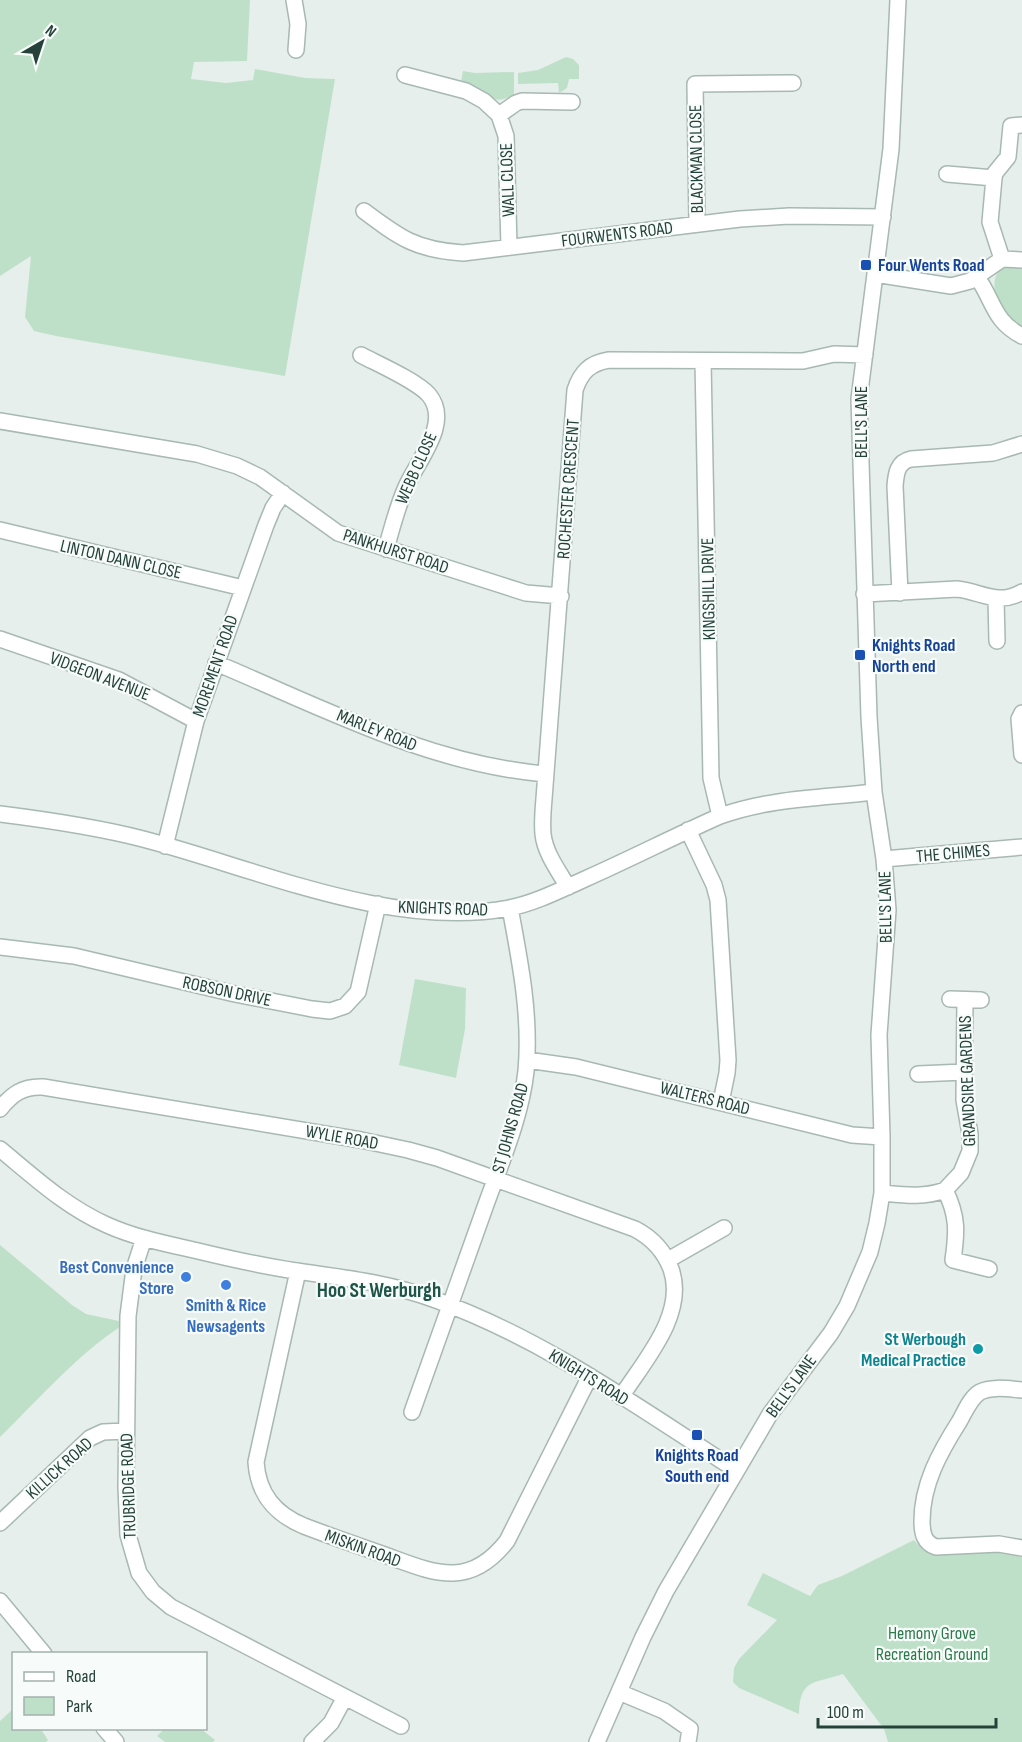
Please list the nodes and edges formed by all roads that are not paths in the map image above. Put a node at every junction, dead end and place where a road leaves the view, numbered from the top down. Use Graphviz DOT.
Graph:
graph roads {
  1 [pos="294,0"];
  2 [pos="898,0"];
  3 [pos="296,50"];
  4 [pos="405,75"];
  5 [pos="793,83"];
  6 [pos="573,103"];
  7 [pos="499,115"];
  8 [pos="1022,125"];
  9 [pos="947,174"];
  10 [pos="994,178"];
  11 [pos="364,211"];
  12 [pos="883,218"];
  13 [pos="697,224"];
  14 [pos="509,248"];
  15 [pos="1002,260"];
  16 [pos="1022,260"];
  17 [pos="875,274"];
  18 [pos="977,277"];
  19 [pos="1022,336"];
  20 [pos="361,355"];
  21 [pos="865,355"];
  22 [pos="703,362"];
  23 [pos="0,421"];
  24 [pos="1022,444"];
  25 [pos="283,493"];
  26 [pos="0,530"];
  27 [pos="386,549"];
  28 [pos="243,588"];
  29 [pos="1022,592"];
  30 [pos="900,593"];
  31 [pos="864,594"];
  32 [pos="561,596"];
  33 [pos="996,599"];
  34 [pos="0,639"];
  35 [pos="997,641"];
  36 [pos="216,663"];
  37 [pos="1022,713"];
  38 [pos="196,721"];
  39 [pos="1022,754"];
  40 [pos="546,774"];
  41 [pos="874,792"];
  42 [pos="0,814"];
  43 [pos="720,816"];
  44 [pos="688,830"];
  45 [pos="165,846"];
  46 [pos="1022,847"];
  47 [pos="884,859"];
  48 [pos="568,887"];
  49 [pos="378,904"];
  50 [pos="510,908"];
  51 [pos="0,947"];
  52 [pos="981,1000"];
  53 [pos="527,1060"];
  54 [pos="964,1072"];
  55 [pos="918,1074"];
  56 [pos="721,1102"];
  57 [pos="0,1109"];
  58 [pos="882,1137"];
  59 [pos="0,1149"];
  60 [pos="495,1180"];
  61 [pos="945,1190"];
  62 [pos="882,1193"];
  63 [pos="724,1228"];
  64 [pos="144,1238"];
  65 [pos="668,1260"];
  66 [pos="989,1269"];
  67 [pos="298,1271"];
  68 [pos="450,1305"];
  69 [pos="590,1376"];
  70 [pos="1022,1390"];
  71 [pos="621,1397"];
  72 [pos="412,1412"];
  73 [pos="126,1431"];
  74 [pos="736,1470"];
  75 [pos="0,1523"];
  76 [pos="1022,1548"];
  77 [pos="0,1601"];
  78 [pos="43,1652"];
  79 [pos="619,1692"];
  80 [pos="345,1697"];
  81 [pos="401,1726"];
  82 [pos="106,1730"];
  83 [pos="116,1742"];
  84 [pos="312,1742"];
  85 [pos="597,1742"];
  86 [pos="688,1742"];
  1 -- 3 [label="street"];
  2 -- 12 [label="street, BELL'S LANE"];
  4 -- 7 [label="street"];
  5 -- 13 [label="street, BLACKMAN CLOSE"];
  6 -- 7 [label="street"];
  7 -- 14 [label="street, WALL CLOSE"];
  8 -- 10 [label="street"];
  9 -- 10 [label="street"];
  10 -- 15 [label="street"];
  11 -- 14 [label="street, FOURWENTS ROAD"];
  12 -- 13 [label="street, FOURWENTS ROAD"];
  12 -- 17 [label="street, BELL'S LANE"];
  13 -- 14 [label="street, FOURWENTS ROAD"];
  15 -- 16 [label="street"];
  15 -- 18 [label="street"];
  17 -- 18 [label="street"];
  17 -- 21 [label="street, BELL'S LANE"];
  18 -- 19 [label="street"];
  20 -- 27 [label="street, WEBB CLOSE"];
  21 -- 22 [label="street, ROCHESTER CRESCENT"];
  21 -- 31 [label="street, BELL'S LANE"];
  22 -- 32 [label="street, ROCHESTER CRESCENT"];
  22 -- 43 [label="street, KINGSHILL DRIVE"];
  23 -- 25 [label="street, PANKHURST ROAD"];
  24 -- 30 [label="street"];
  25 -- 27 [label="street, PANKHURST ROAD"];
  25 -- 28 [label="street, MOREMENT ROAD"];
  26 -- 28 [label="street, LINTON DANN CLOSE"];
  27 -- 32 [label="street, PANKHURST ROAD"];
  28 -- 36 [label="street, MOREMENT ROAD"];
  29 -- 33 [label="street"];
  30 -- 31 [label="street"];
  30 -- 33 [label="street"];
  31 -- 41 [label="street, BELL'S LANE"];
  32 -- 40 [label="street, ROCHESTER CRESCENT"];
  33 -- 35 [label="street"];
  34 -- 38 [label="street, VIDGEON AVENUE"];
  36 -- 38 [label="street, MOREMENT ROAD"];
  36 -- 40 [label="street, MARLEY ROAD"];
  37 -- 39 [label="street"];
  38 -- 45 [label="street, MOREMENT ROAD"];
  40 -- 48 [label="street, ROCHESTER CRESCENT"];
  41 -- 43 [label="street, KNIGHTS ROAD"];
  41 -- 47 [label="street, BELL'S LANE"];
  42 -- 45 [label="street, KNIGHTS ROAD"];
  43 -- 44 [label="street, KNIGHTS ROAD"];
  44 -- 48 [label="street, KNIGHTS ROAD"];
  44 -- 56 [label="street"];
  45 -- 49 [label="street, KNIGHTS ROAD"];
  46 -- 47 [label="street, THE CHIMES"];
  47 -- 58 [label="street, BELL'S LANE"];
  48 -- 50 [label="street, KNIGHTS ROAD"];
  49 -- 50 [label="street, KNIGHTS ROAD"];
  49 -- 51 [label="street, ROBSON DRIVE"];
  50 -- 53 [label="street, ST JOHNS ROAD"];
  52 -- 54 [label="street, GRANDSIRE GARDENS"];
  53 -- 56 [label="street, WALTERS ROAD"];
  53 -- 60 [label="street, ST JOHNS ROAD"];
  54 -- 55 [label="street"];
  54 -- 61 [label="street, GRANDSIRE GARDENS"];
  56 -- 58 [label="street, WALTERS ROAD"];
  57 -- 60 [label="street, WYLIE ROAD"];
  58 -- 62 [label="street, BELL'S LANE"];
  59 -- 64 [label="street, KNIGHTS ROAD"];
  60 -- 65 [label="street, WYLIE ROAD"];
  60 -- 68 [label="street, ST JOHNS ROAD"];
  61 -- 62 [label="street"];
  61 -- 66 [label="street"];
  62 -- 74 [label="street, BELL'S LANE"];
  63 -- 65 [label="street"];
  64 -- 67 [label="street, KNIGHTS ROAD"];
  64 -- 73 [label="street, TRUBRIDGE ROAD"];
  65 -- 71 [label="street"];
  67 -- 68 [label="street, KNIGHTS ROAD"];
  67 -- 69 [label="street, MISKIN ROAD"];
  68 -- 69 [label="street, KNIGHTS ROAD"];
  68 -- 72 [label="street, ST JOHNS ROAD"];
  69 -- 71 [label="street, KNIGHTS ROAD"];
  70 -- 76 [label="street"];
  71 -- 74 [label="street, KNIGHTS ROAD"];
  73 -- 75 [label="street, KILLICK ROAD"];
  73 -- 80 [label="street, TRUBRIDGE ROAD"];
  74 -- 79 [label="street, BELL'S LANE"];
  77 -- 78 [label="street"];
  79 -- 85 [label="street, BELL'S LANE"];
  79 -- 86 [label="street"];
  80 -- 81 [label="street, TRUBRIDGE ROAD"];
  80 -- 84 [label="street"];
  82 -- 83 [label="street"];
}
